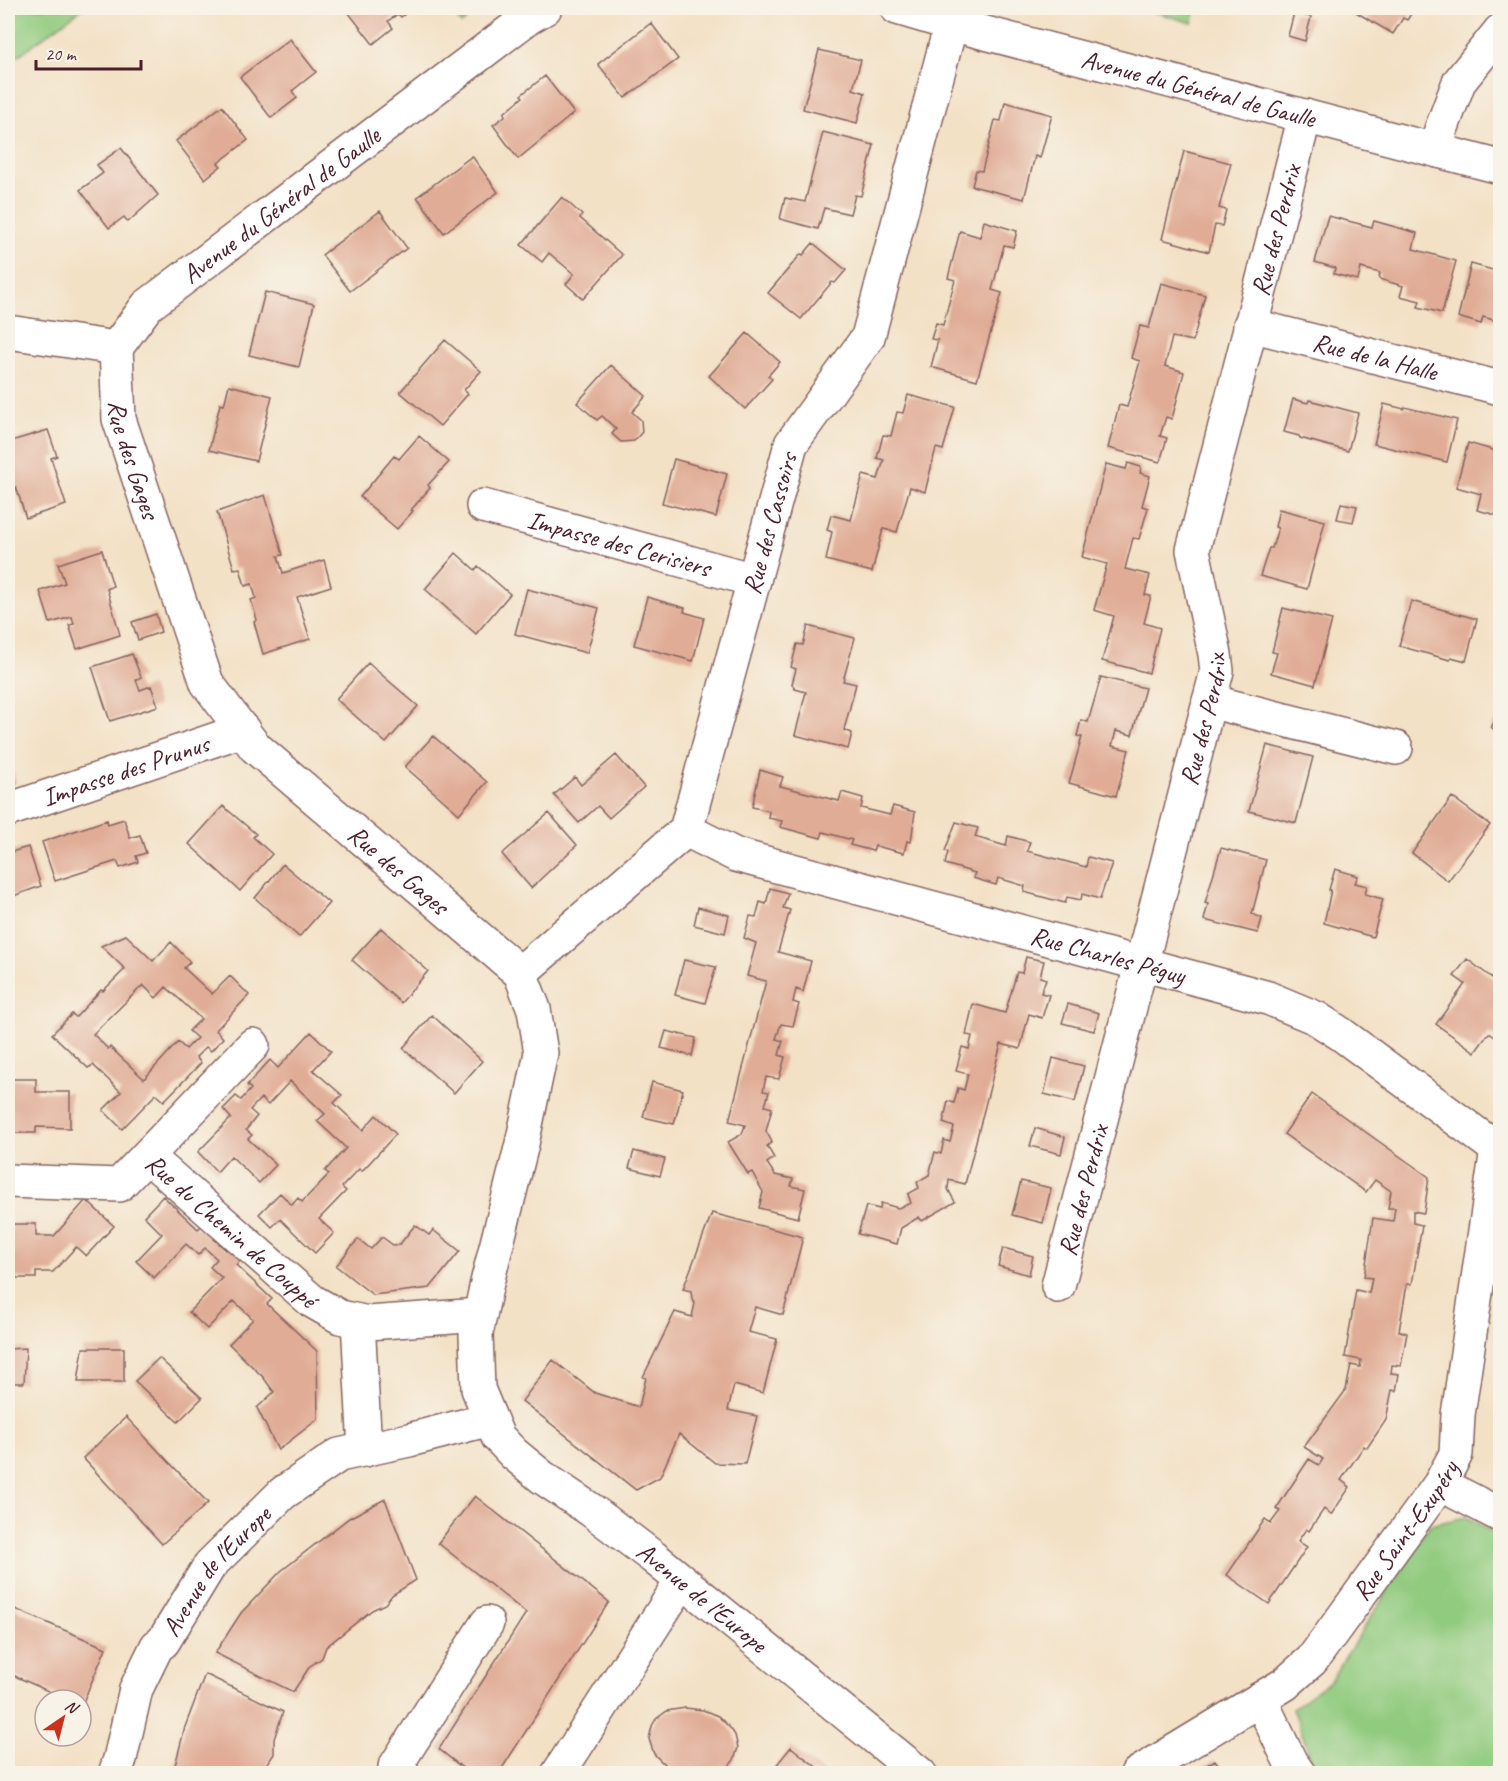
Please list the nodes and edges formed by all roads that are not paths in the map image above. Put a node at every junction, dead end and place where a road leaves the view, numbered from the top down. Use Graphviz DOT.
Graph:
graph roads {
  1 [pos="545,8"];
  2 [pos="897,8"];
  3 [pos="951,24"];
  4 [pos="1500,31"];
  5 [pos="1305,116"];
  6 [pos="1438,151"];
  7 [pos="1500,167"];
  8 [pos="1250,325"];
  9 [pos="8,332"];
  10 [pos="116,348"];
  11 [pos="1500,388"];
  12 [pos="483,506"];
  13 [pos="754,580"];
  14 [pos="1209,701"];
  15 [pos="243,730"];
  16 [pos="1396,748"];
  17 [pos="8,810"];
  18 [pos="686,830"];
  19 [pos="1140,963"];
  20 [pos="520,973"];
  21 [pos="253,1045"];
  22 [pos="1499,1147"];
  23 [pos="147,1156"];
  24 [pos="8,1181"];
  25 [pos="1058,1286"];
  26 [pos="480,1315"];
  27 [pos="358,1321"];
  28 [pos="490,1419"];
  29 [pos="365,1450"];
  30 [pos="1440,1484"];
  31 [pos="1500,1515"];
  32 [pos="682,1581"];
  33 [pos="487,1623"];
  34 [pos="1260,1699"];
  35 [pos="399,1770"];
  36 [pos="115,1773"];
  37 [pos="558,1773"];
  38 [pos="920,1773"];
  39 [pos="1137,1773"];
  40 [pos="1299,1773"];
  1 -- 10 [label="street, Avenue du Général de Gaulle"];
  2 -- 3 [label="street, Avenue du Général de Gaulle"];
  3 -- 5 [label="street, Avenue du Général de Gaulle"];
  3 -- 13 [label="street, Rue des Cassoirs"];
  4 -- 6 [label="street"];
  5 -- 6 [label="street, Avenue du Général de Gaulle"];
  5 -- 8 [label="street, Rue des Perdrix"];
  6 -- 7 [label="street, Avenue du Général de Gaulle"];
  8 -- 11 [label="street, Rue de la Halle"];
  8 -- 14 [label="street, Rue des Perdrix"];
  9 -- 10 [label="street"];
  10 -- 15 [label="street, Rue des Gages"];
  12 -- 13 [label="street, Impasse des Cerisiers"];
  13 -- 18 [label="street, Rue des Cassoirs"];
  14 -- 16 [label="street"];
  14 -- 19 [label="street, Rue des Perdrix"];
  15 -- 17 [label="street, Impasse des Prunus"];
  15 -- 20 [label="street, Rue des Gages"];
  18 -- 19 [label="street, Rue Charles Péguy"];
  18 -- 20 [label="street"];
  19 -- 22 [label="street, Rue Charles Péguy"];
  19 -- 25 [label="street, Rue des Perdrix"];
  20 -- 26 [label="street, Rue des Gages"];
  21 -- 23 [label="street"];
  22 -- 30 [label="street, Rue Saint-Exupéry"];
  23 -- 24 [label="street, Rue du Chemin de Couppé"];
  23 -- 27 [label="street, Rue du Chemin de Couppé"];
  26 -- 27 [label="street, Rue du Chemin de Couppé"];
  26 -- 28 [label="street, Rue des Gages"];
  27 -- 29 [label="street"];
  28 -- 29 [label="street, Avenue de l'Europe"];
  28 -- 32 [label="street, Avenue de l'Europe"];
  29 -- 36 [label="street, Avenue de l'Europe"];
  30 -- 31 [label="street"];
  30 -- 34 [label="street, Rue Saint-Exupéry"];
  32 -- 37 [label="street"];
  32 -- 38 [label="street, Avenue de l'Europe"];
  33 -- 35 [label="street"];
  34 -- 39 [label="street, Rue Saint-Exupéry"];
  34 -- 40 [label="street"];
}
